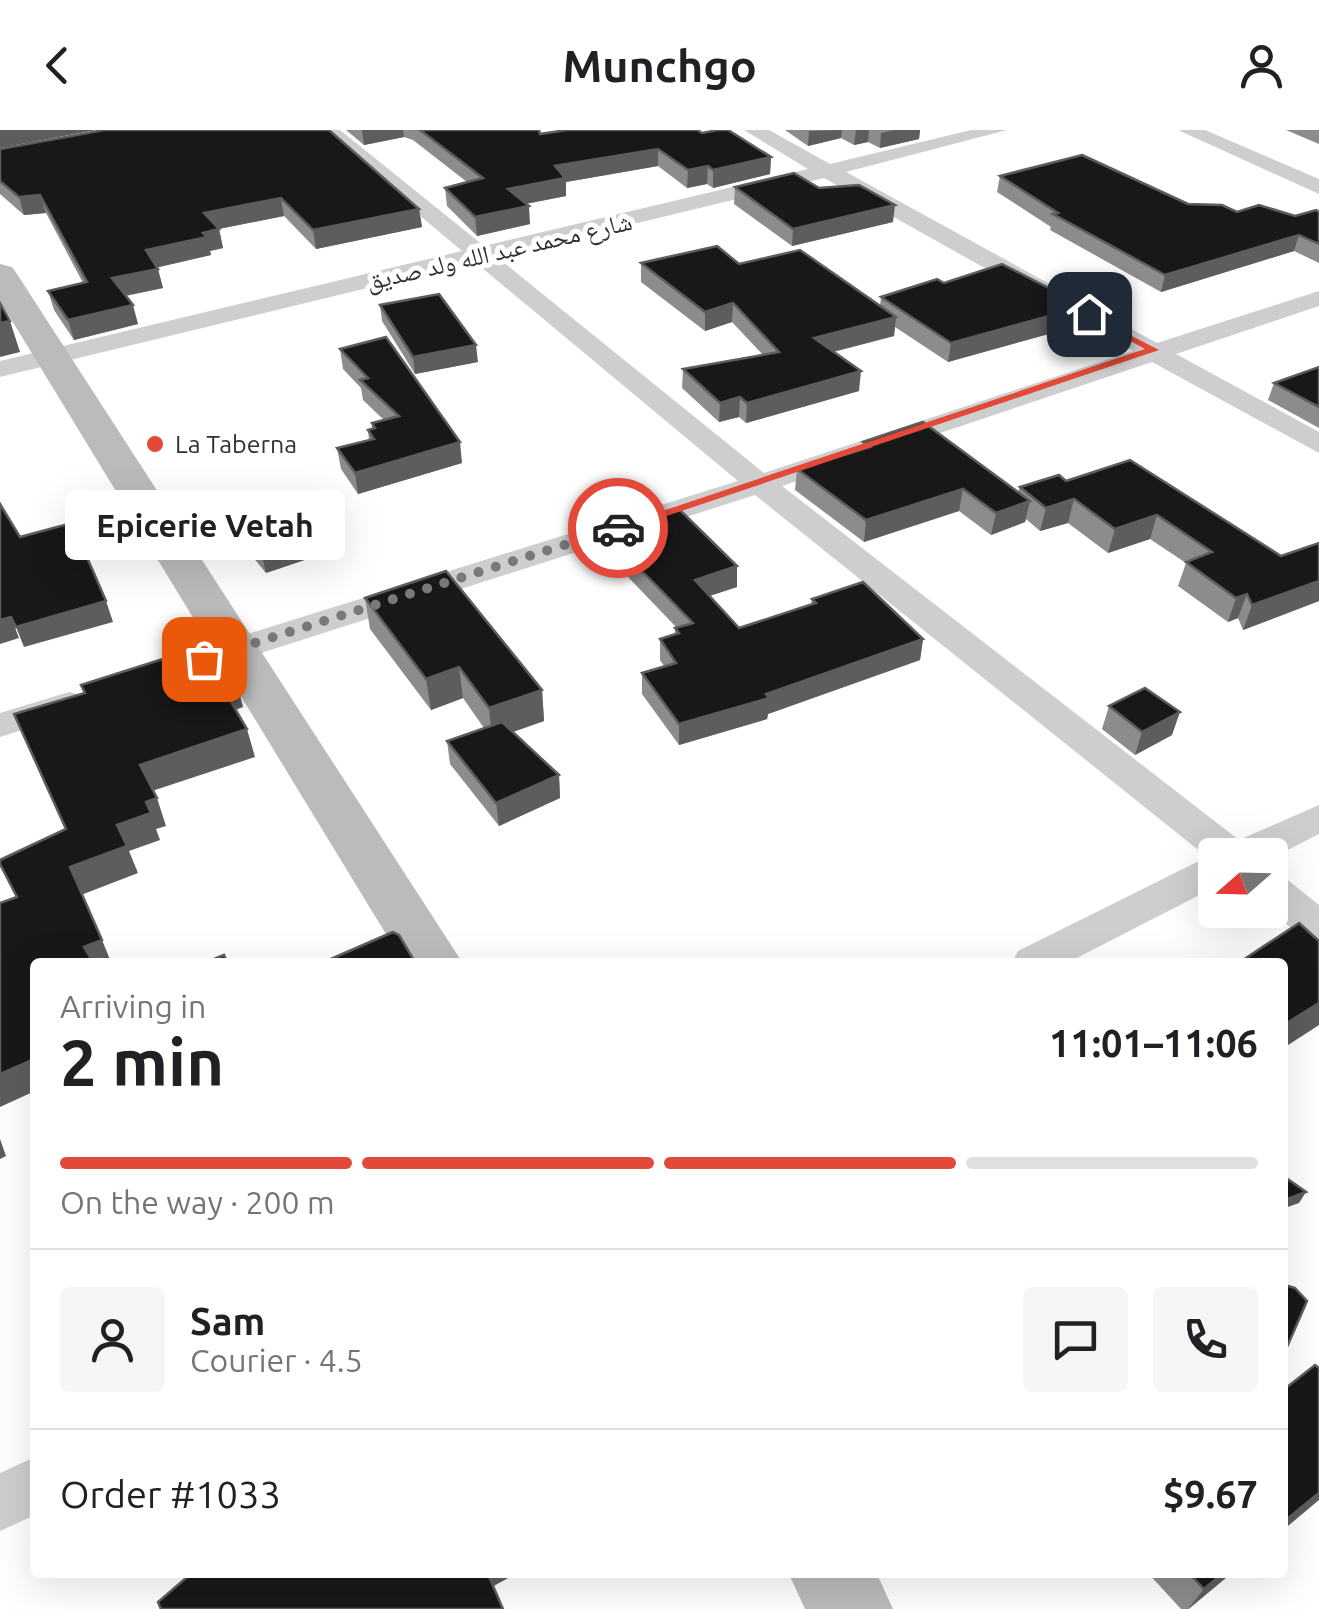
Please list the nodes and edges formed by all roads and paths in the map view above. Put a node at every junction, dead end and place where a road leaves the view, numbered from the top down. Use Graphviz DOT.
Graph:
graph roads {
  1 [pos="328,130"];
  2 [pos="754,130"];
  3 [pos="997,130"];
  4 [pos="1188,130"];
  5 [pos="828,172"];
  6 [pos="1319,187"];
  7 [pos="480,256"];
  8 [pos="0,274"];
  9 [pos="1319,298"];
  10 [pos="1154,350"];
  11 [pos="53,356"];
  12 [pos="0,369"];
  13 [pos="1319,444"];
  14 [pos="760,484"];
  15 [pos="238,648"];
  16 [pos="184,666"];
  17 [pos="92,695"];
  18 [pos="0,725"];
  19 [pos="1319,818"];
  20 [pos="1209,838"];
  21 [pos="1278,838"];
  22 [pos="1198,878"];
  23 [pos="1288,903"];
  24 [pos="1319,928"];
  25 [pos="431,958"];
  26 [pos="1041,958"];
  27 [pos="30,1489"];
  28 [pos="0,1504"];
  29 [pos="832,1578"];
  30 [pos="852,1609"];
  1 -- 7 [label="street"];
  2 -- 5 [label="street"];
  3 -- 5 [label="street, شارع محمد عبد الله ولد صديق"];
  4 -- 6 [label="street"];
  5 -- 7 [label="street, شارع محمد عبد الله ولد صديق"];
  5 -- 10 [label="street"];
  7 -- 11 [label="street, شارع محمد عبد الله ولد صديق"];
  7 -- 14 [label="street"];
  8 -- 11 [label="street"];
  9 -- 10 [label="street"];
  10 -- 13 [label="street"];
  10 -- 14 [label="street"];
  11 -- 12 [label="street, شارع محمد عبد الله ولد صديق"];
  11 -- 15 [label="street"];
  14 -- 15 [label="street"];
  14 -- 20 [label="street"];
  15 -- 16 [label="street"];
  15 -- 25 [label="street"];
  17 -- 18 [label="street"];
  19 -- 21 [label="street"];
  22 -- 26 [label="street"];
  23 -- 24 [label="street"];
  27 -- 28 [label="street"];
  29 -- 30 [label="street"];
}
